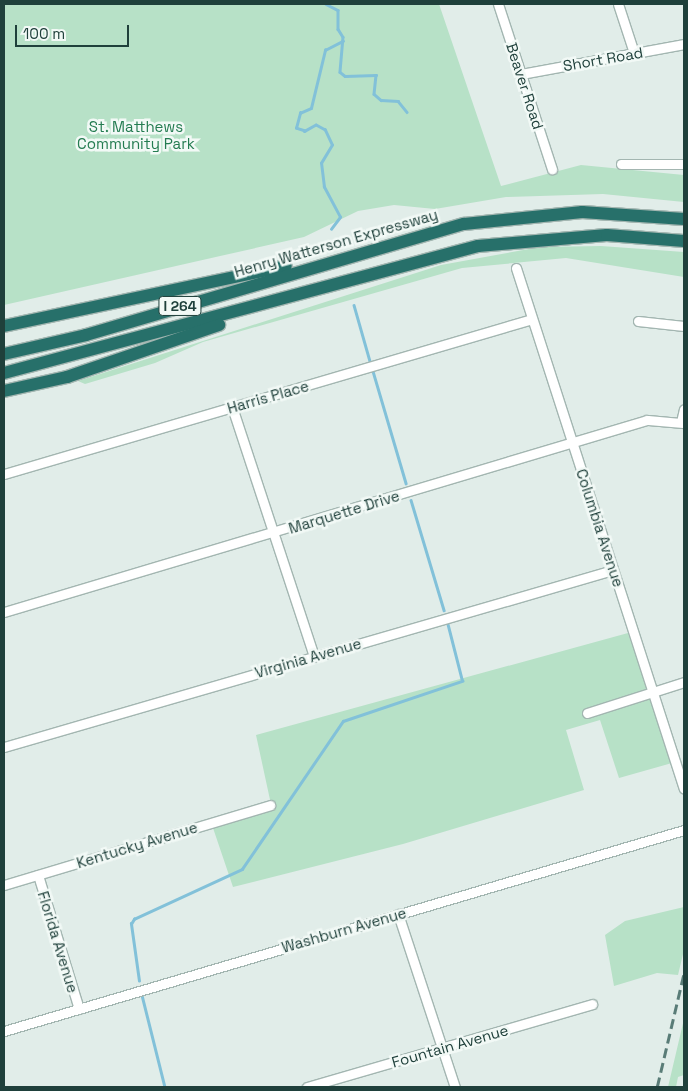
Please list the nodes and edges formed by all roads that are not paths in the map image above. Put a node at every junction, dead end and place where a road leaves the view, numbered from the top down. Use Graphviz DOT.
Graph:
graph roads {
  1 [pos="498,4"];
  2 [pos="618,4"];
  3 [pos="684,44"];
  4 [pos="634,53"];
  5 [pos="521,74"];
  6 [pos="622,164"];
  7 [pos="684,164"];
  8 [pos="552,169"];
  9 [pos="684,218"];
  10 [pos="684,241"];
  11 [pos="354,253"];
  12 [pos="516,268"];
  13 [pos="347,282"];
  14 [pos="532,319"];
  15 [pos="638,321"];
  16 [pos="4,326"];
  17 [pos="684,326"];
  18 [pos="4,354"];
  19 [pos="4,373"];
  20 [pos="4,391"];
  21 [pos="232,407"];
  22 [pos="684,409"];
  23 [pos="683,422"];
  24 [pos="572,444"];
  25 [pos="4,474"];
  26 [pos="274,532"];
  27 [pos="613,570"];
  28 [pos="4,612"];
  29 [pos="314,656"];
  30 [pos="684,682"];
  31 [pos="654,695"];
  32 [pos="587,713"];
  33 [pos="4,748"];
  34 [pos="684,789"];
  35 [pos="270,805"];
  36 [pos="684,830"];
  37 [pos="38,875"];
  38 [pos="4,885"];
  39 [pos="398,914"];
  40 [pos="592,1004"];
  41 [pos="79,1009"];
  42 [pos="4,1031"];
  43 [pos="442,1048"];
  44 [pos="307,1087"];
  45 [pos="455,1087"];
  1 -- 5 [label="street, Beaver Road"];
  2 -- 4 [label="street"];
  3 -- 4 [label="street, Short Road"];
  4 -- 5 [label="street, Short Road"];
  5 -- 8 [label="street, Beaver Road"];
  6 -- 7 [label="street"];
  9 -- 11 [label="highway, Henry Watterson Expressway / I 264"];
  10 -- 13 [label="highway, I 264"];
  11 -- 16 [label="highway"];
  11 -- 18 [label="highway, Henry Watterson Expressway / I 264"];
  12 -- 14 [label="street, Columbia Avenue"];
  13 -- 19 [label="highway, I 264"];
  13 -- 20 [label="highway"];
  14 -- 21 [label="street, Harris Place"];
  14 -- 24 [label="street, Columbia Avenue"];
  15 -- 17 [label="street"];
  21 -- 25 [label="street, Harris Place"];
  21 -- 26 [label="street"];
  22 -- 23 [label="street"];
  23 -- 24 [label="street, Marquette Drive"];
  24 -- 26 [label="street, Marquette Drive"];
  24 -- 27 [label="street, Columbia Avenue"];
  26 -- 28 [label="street, Marquette Drive"];
  26 -- 29 [label="street"];
  27 -- 29 [label="street, Virginia Avenue"];
  27 -- 31 [label="street, Columbia Avenue"];
  29 -- 33 [label="street, Virginia Avenue"];
  30 -- 31 [label="street"];
  31 -- 32 [label="street"];
  31 -- 34 [label="street, Columbia Avenue"];
  35 -- 37 [label="street, Kentucky Avenue"];
  36 -- 39 [label="street, Washburn Avenue"];
  37 -- 38 [label="street, Kentucky Avenue"];
  37 -- 41 [label="street, Florida Avenue"];
  39 -- 41 [label="street, Washburn Avenue"];
  39 -- 43 [label="street"];
  40 -- 43 [label="street, Fountain Avenue"];
  41 -- 42 [label="street, Washburn Avenue"];
  43 -- 44 [label="street, Fountain Avenue"];
  43 -- 45 [label="street"];
}
